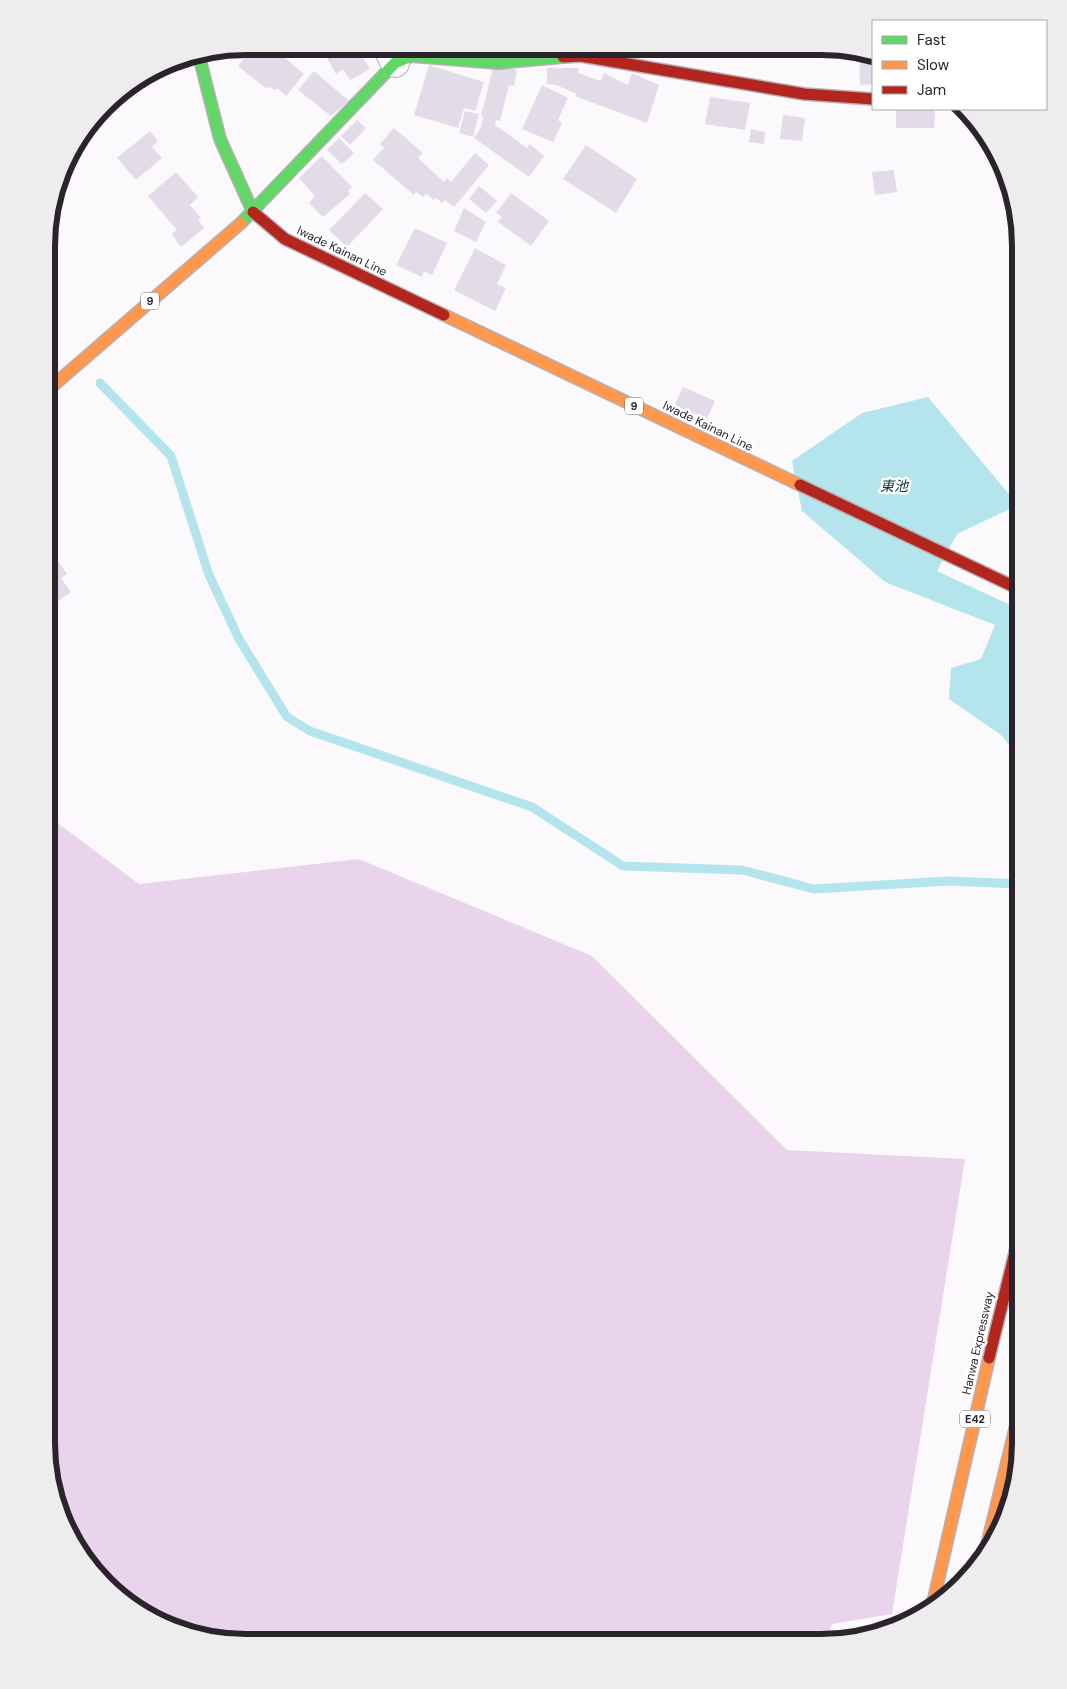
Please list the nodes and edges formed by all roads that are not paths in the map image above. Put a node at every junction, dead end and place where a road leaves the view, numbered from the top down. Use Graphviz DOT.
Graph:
graph roads {
  1 [pos="391,55"];
  2 [pos="200,61"];
  3 [pos="872,99"];
  4 [pos="253,212"];
  5 [pos="55,384"];
  6 [pos="1012,586"];
  7 [pos="1012,1261"];
  8 [pos="1012,1442"];
  9 [pos="991,1529"];
  10 [pos="935,1596"];
  1 -- 3 [label="main road, 9"];
  1 -- 4 [label="main road, 9"];
  2 -- 4 [label="main road"];
  4 -- 5 [label="main road, 9"];
  4 -- 6 [label="main road, Iwade Kainan Line / 9"];
  7 -- 10 [label="main road, Hanwa Expressway / E42"];
  8 -- 9 [label="main road"];
}
